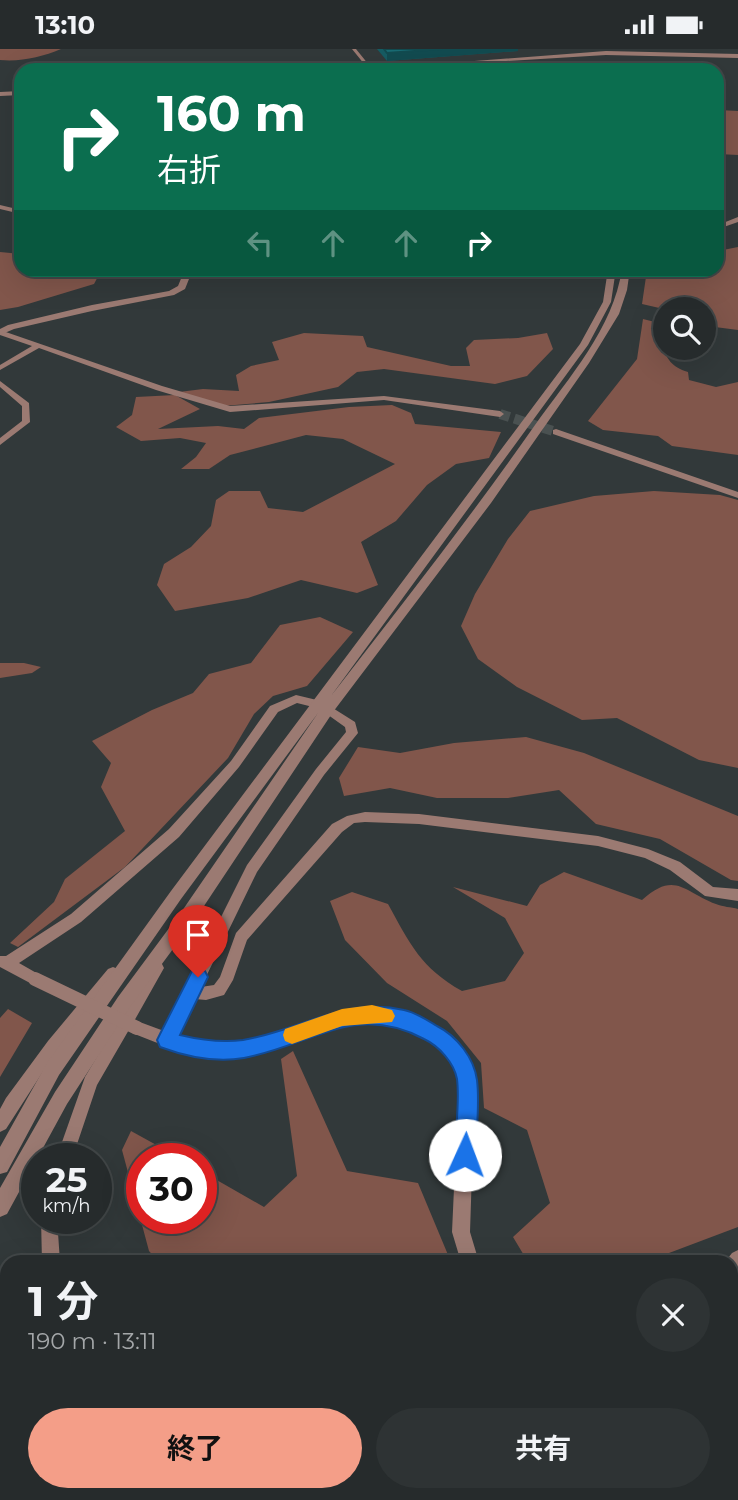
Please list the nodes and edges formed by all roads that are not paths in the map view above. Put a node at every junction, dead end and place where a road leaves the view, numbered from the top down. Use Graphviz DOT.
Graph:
graph roads {
  1 [pos="354,49"];
  2 [pos="533,49"];
  3 [pos="542,49"];
  4 [pos="738,56"];
  5 [pos="546,59"];
  6 [pos="366,63"];
  7 [pos="476,63"];
  8 [pos="554,63"];
  9 [pos="186,277"];
  10 [pos="611,277"];
  11 [pos="625,277"];
  12 [pos="0,333"];
  13 [pos="39,345"];
  14 [pos="0,368"];
  15 [pos="0,383"];
  16 [pos="500,414"];
  17 [pos="556,432"];
  18 [pos="0,442"];
  19 [pos="738,495"];
  20 [pos="323,707"];
  21 [pos="176,895"];
  22 [pos="738,895"];
  23 [pos="190,913"];
  24 [pos="4,962"];
  25 [pos="191,992"];
  26 [pos="137,1028"];
  27 [pos="167,1040"];
  28 [pos="0,1123"];
  29 [pos="69,1143"];
  30 [pos="0,1165"];
  31 [pos="0,1207"];
  32 [pos="49,1234"];
  33 [pos="51,1255"];
  34 [pos="468,1255"];
  1 -- 6 [label="street"];
  2 -- 5 [label="street"];
  3 -- 5 [label="street"];
  4 -- 5 [label="street"];
  5 -- 7 [label="street"];
  5 -- 8 [label="street"];
  9 -- 12 [label="street"];
  10 -- 20 [label="street"];
  11 -- 20 [label="street"];
  12 -- 13 [label="street"];
  13 -- 14 [label="street"];
  13 -- 16 [label="street"];
  15 -- 18 [label="street"];
  17 -- 19 [label="street"];
  20 -- 21 [label="street"];
  20 -- 23 [label="street"];
  20 -- 24 [label="street"];
  20 -- 25 [label="street"];
  21 -- 28 [label="street"];
  21 -- 30 [label="street"];
  22 -- 25 [label="street"];
  23 -- 29 [label="street"];
  23 -- 31 [label="street"];
  24 -- 26 [label="street, bridge"];
  25 -- 27 [label="street"];
  26 -- 27 [label="street"];
  27 -- 34 [label="street"];
  32 -- 33 [label="street"];
}
